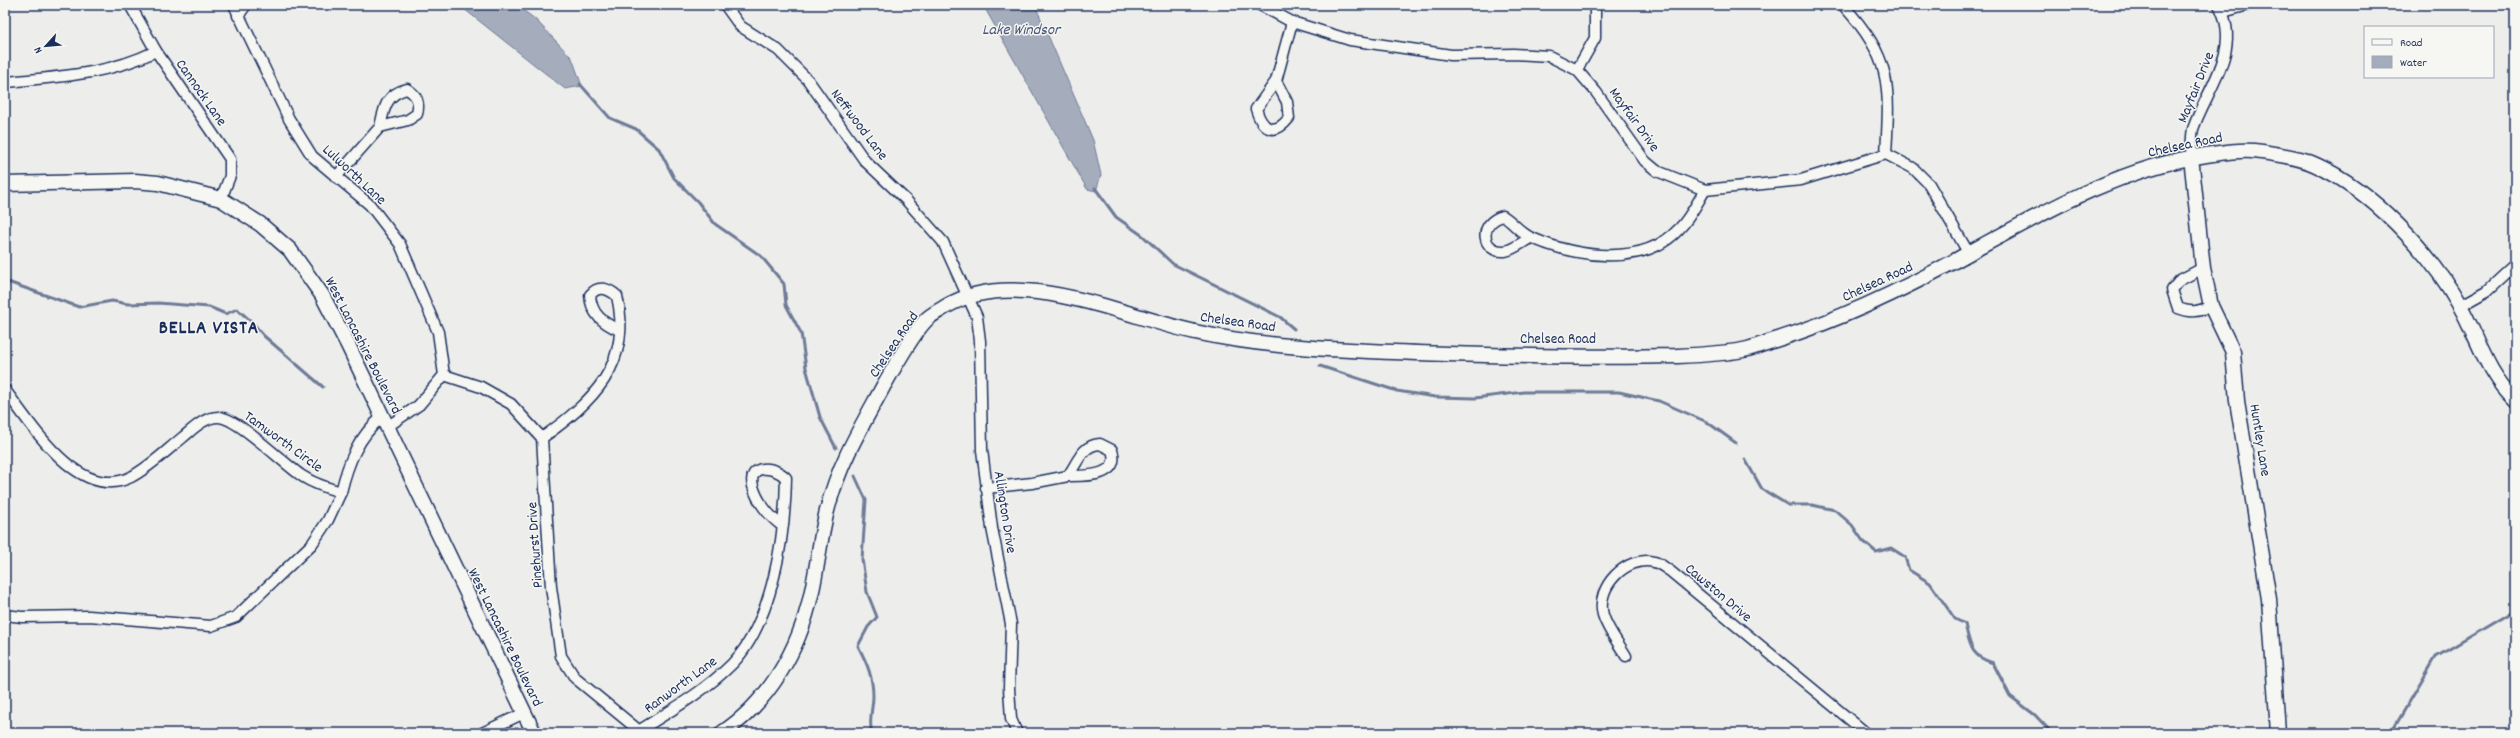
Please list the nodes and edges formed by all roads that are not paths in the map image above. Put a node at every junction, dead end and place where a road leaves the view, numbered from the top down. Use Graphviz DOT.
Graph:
graph roads {
  1 [pos="130,5"];
  2 [pos="234,5"];
  3 [pos="246,5"];
  4 [pos="725,5"];
  5 [pos="1260,5"];
  6 [pos="1595,5"];
  7 [pos="1843,5"];
  8 [pos="2248,5"];
  9 [pos="2221,8"];
  10 [pos="238,16"];
  11 [pos="1292,22"];
  12 [pos="156,51"];
  13 [pos="1577,70"];
  14 [pos="1276,81"];
  15 [pos="5,82"];
  16 [pos="380,127"];
  17 [pos="1886,154"];
  18 [pos="2191,157"];
  19 [pos="336,177"];
  20 [pos="5,184"];
  21 [pos="1705,190"];
  22 [pos="221,199"];
  23 [pos="1530,238"];
  24 [pos="1969,254"];
  25 [pos="2515,265"];
  26 [pos="2203,268"];
  27 [pos="968,296"];
  28 [pos="2211,306"];
  29 [pos="2460,306"];
  30 [pos="619,330"];
  31 [pos="444,375"];
  32 [pos="5,390"];
  33 [pos="2515,400"];
  34 [pos="384,422"];
  35 [pos="542,438"];
  36 [pos="1068,476"];
  37 [pos="986,488"];
  38 [pos="340,492"];
  39 [pos="781,525"];
  40 [pos="5,615"];
  41 [pos="1626,656"];
  42 [pos="524,713"];
  43 [pos="641,732"];
  44 [pos="482,733"];
  45 [pos="534,733"];
  46 [pos="722,733"];
  47 [pos="1017,733"];
  48 [pos="1866,733"];
  49 [pos="2278,733"];
  1 -- 12 [label="street, Cannock Lane"];
  2 -- 10 [label="street, Lulworth Lane"];
  3 -- 10 [label="street"];
  4 -- 27 [label="street, Neffwood Lane"];
  5 -- 11 [label="street, Mayfair Drive"];
  6 -- 13 [label="street"];
  7 -- 17 [label="street"];
  8 -- 9 [label="street"];
  9 -- 18 [label="street, Mayfair Drive"];
  10 -- 19 [label="street, Lulworth Lane"];
  11 -- 13 [label="street, Mayfair Drive"];
  11 -- 14 [label="street"];
  12 -- 15 [label="street"];
  12 -- 22 [label="street, Cannock Lane"];
  13 -- 21 [label="street, Mayfair Drive"];
  16 -- 19 [label="street"];
  17 -- 21 [label="street, Mayfair Drive"];
  17 -- 24 [label="street"];
  18 -- 24 [label="street, Chelsea Road"];
  18 -- 26 [label="street, Huntley Lane"];
  18 -- 29 [label="street, Chelsea Road"];
  19 -- 31 [label="street, Lulworth Lane"];
  20 -- 22 [label="street, West Lancashire Boulevard"];
  21 -- 23 [label="street"];
  22 -- 34 [label="street, West Lancashire Boulevard"];
  24 -- 27 [label="street, Chelsea Road"];
  25 -- 29 [label="street"];
  26 -- 28 [label="street, Huntley Lane"];
  26 -- 28 [label="street"];
  27 -- 37 [label="street, Allington Drive"];
  27 -- 46 [label="street, Chelsea Road"];
  28 -- 49 [label="street, Huntley Lane"];
  29 -- 33 [label="street, Chelsea Road"];
  30 -- 35 [label="street"];
  31 -- 34 [label="street"];
  31 -- 35 [label="street"];
  32 -- 38 [label="street, Tamworth Circle"];
  34 -- 38 [label="street, Tamworth Circle"];
  34 -- 42 [label="street, West Lancashire Boulevard"];
  35 -- 43 [label="street, Pinehurst Drive"];
  36 -- 37 [label="street"];
  37 -- 47 [label="street, Allington Drive"];
  38 -- 40 [label="street, Tamworth Circle"];
  39 -- 39 [label="street, Ranworth Lane"];
  39 -- 43 [label="street, Ranworth Lane"];
  41 -- 48 [label="street, Cawston Drive"];
  42 -- 44 [label="street"];
  42 -- 45 [label="street, West Lancashire Boulevard"];
}
